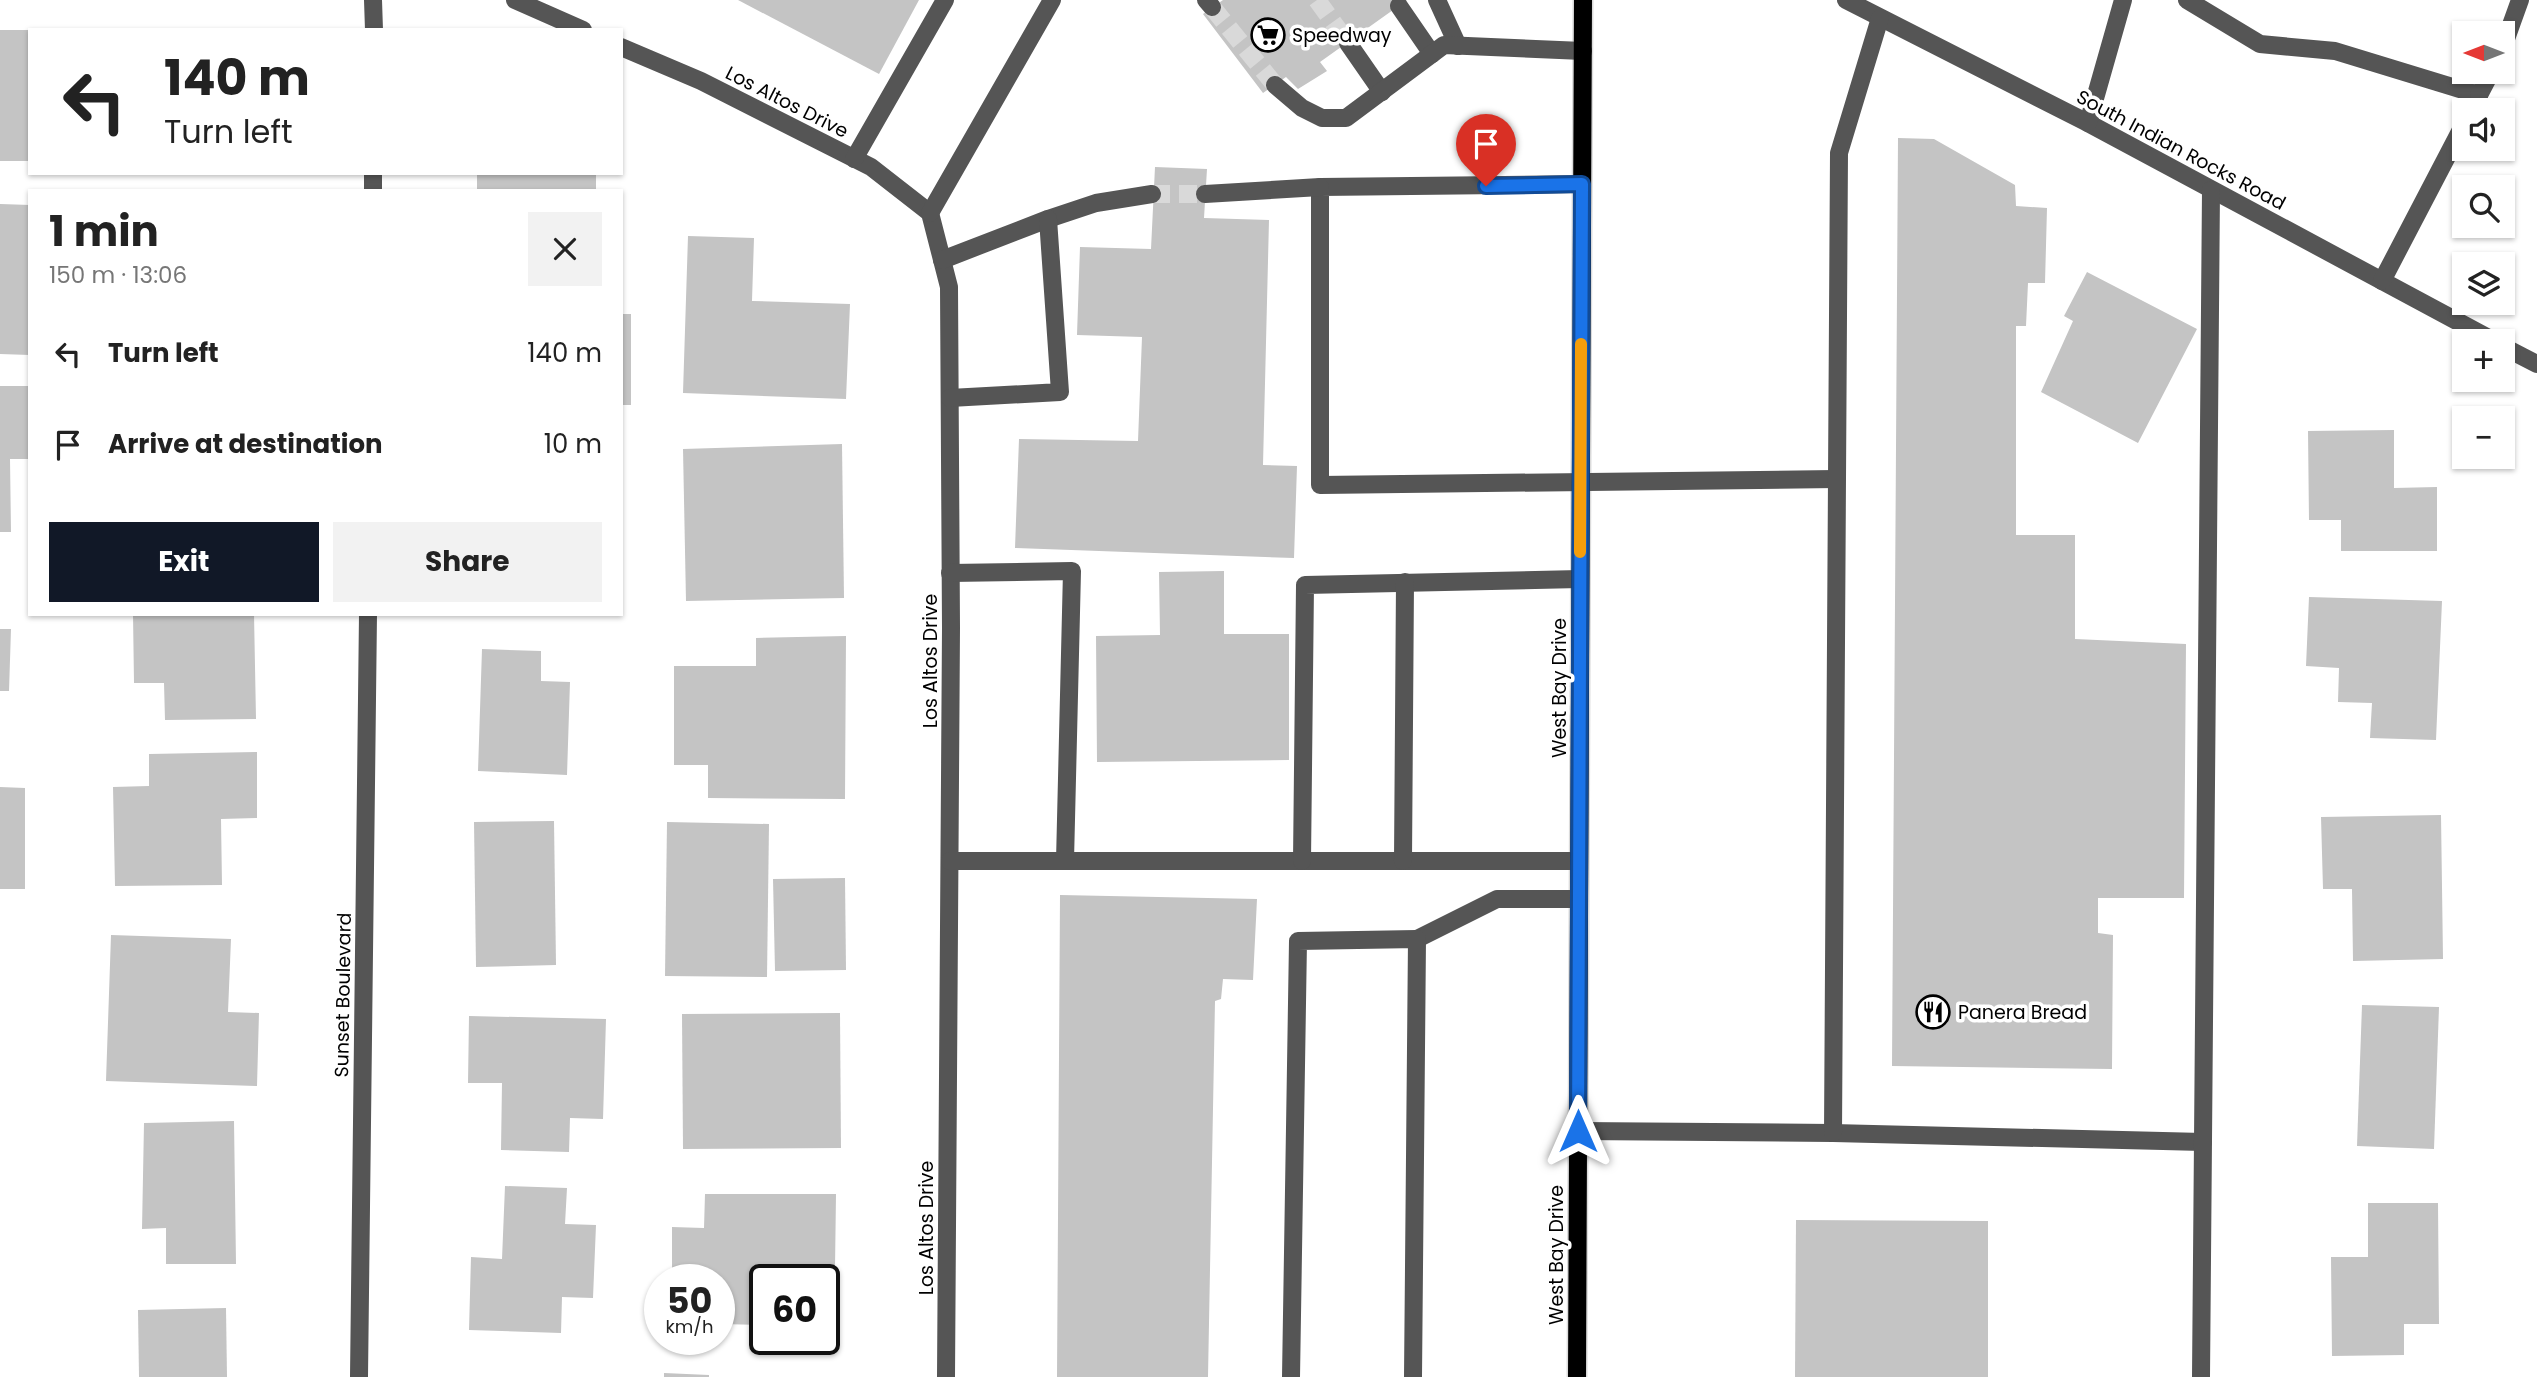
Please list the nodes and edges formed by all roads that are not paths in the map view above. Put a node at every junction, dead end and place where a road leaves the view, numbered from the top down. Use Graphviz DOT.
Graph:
graph roads {
  1 [pos="373,0"];
  2 [pos="515,0"];
  3 [pos="945,0"];
  4 [pos="1052,0"];
  5 [pos="1437,0"];
  6 [pos="1583,0"];
  7 [pos="1846,0"];
  8 [pos="2123,0"];
  9 [pos="2187,0"];
  10 [pos="2520,0"];
  11 [pos="1399,6"];
  12 [pos="1880,18"];
  13 [pos="2512,21"];
  14 [pos="374,28"];
  15 [pos="578,28"];
  16 [pos="1348,43"];
  17 [pos="1458,46"];
  18 [pos="623,48"];
  19 [pos="1583,51"];
  20 [pos="1433,54"];
  21 [pos="1275,85"];
  22 [pos="1382,92"];
  23 [pos="2462,98"];
  24 [pos="2088,123"];
  25 [pos="2452,147"];
  26 [pos="854,159"];
  27 [pos="1582,184"];
  28 [pos="1320,187"];
  29 [pos="2211,190"];
  30 [pos="1152,194"];
  31 [pos="1205,194"];
  32 [pos="930,213"];
  33 [pos="1048,219"];
  34 [pos="942,260"];
  35 [pos="2382,281"];
  36 [pos="2472,329"];
  37 [pos="2515,353"];
  38 [pos="2537,364"];
  39 [pos="950,398"];
  40 [pos="1836,480"];
  41 [pos="1581,483"];
  42 [pos="950,573"];
  43 [pos="1580,579"];
  44 [pos="1405,582"];
  45 [pos="368,616"];
  46 [pos="950,861"];
  47 [pos="1065,861"];
  48 [pos="1302,861"];
  49 [pos="1403,861"];
  50 [pos="1579,861"];
  51 [pos="1579,899"];
  52 [pos="1417,939"];
  53 [pos="1578,1131"];
  54 [pos="1833,1133"];
  55 [pos="2203,1142"];
  56 [pos="359,1377"];
  57 [pos="946,1377"];
  58 [pos="1291,1377"];
  59 [pos="1413,1377"];
  60 [pos="1577,1377"];
  61 [pos="2201,1377"];
  1 -- 14 [label="street"];
  2 -- 15 [label="street"];
  3 -- 26 [label="street"];
  4 -- 32 [label="street"];
  5 -- 17 [label="street"];
  6 -- 19 [label="main road, West Bay Drive"];
  7 -- 12 [label="street, South Indian Rocks Road"];
  8 -- 24 [label="street"];
  9 -- 23 [label="street"];
  10 -- 13 [label="street"];
  11 -- 20 [label="street"];
  12 -- 24 [label="street, South Indian Rocks Road"];
  12 -- 40 [label="street"];
  16 -- 22 [label="street"];
  17 -- 19 [label="street"];
  17 -- 20 [label="street"];
  18 -- 26 [label="street, Los Altos Drive"];
  19 -- 27 [label="main road, West Bay Drive"];
  20 -- 22 [label="street"];
  21 -- 22 [label="street"];
  24 -- 29 [label="street, South Indian Rocks Road"];
  25 -- 35 [label="street"];
  26 -- 32 [label="street, Los Altos Drive"];
  27 -- 28 [label="street"];
  27 -- 41 [label="main road, West Bay Drive"];
  28 -- 31 [label="street"];
  28 -- 41 [label="street"];
  29 -- 35 [label="street, South Indian Rocks Road"];
  29 -- 55 [label="street"];
  30 -- 33 [label="street"];
  32 -- 34 [label="street, Los Altos Drive"];
  33 -- 34 [label="street"];
  33 -- 39 [label="street"];
  34 -- 39 [label="street, Los Altos Drive"];
  35 -- 36 [label="street, South Indian Rocks Road"];
  37 -- 38 [label="street"];
  39 -- 42 [label="street, Los Altos Drive"];
  40 -- 41 [label="street"];
  40 -- 54 [label="street"];
  41 -- 43 [label="main road, West Bay Drive"];
  42 -- 46 [label="street, Los Altos Drive"];
  42 -- 47 [label="street"];
  43 -- 44 [label="street"];
  43 -- 50 [label="main road, West Bay Drive"];
  44 -- 48 [label="street"];
  44 -- 49 [label="street"];
  45 -- 56 [label="street, Sunset Boulevard"];
  46 -- 47 [label="street"];
  46 -- 57 [label="street, Los Altos Drive"];
  47 -- 48 [label="street"];
  48 -- 49 [label="street"];
  49 -- 50 [label="street"];
  50 -- 51 [label="main road, West Bay Drive"];
  51 -- 52 [label="street"];
  51 -- 53 [label="main road, West Bay Drive"];
  52 -- 58 [label="street"];
  52 -- 59 [label="street"];
  53 -- 54 [label="street"];
  53 -- 60 [label="main road, West Bay Drive"];
  54 -- 55 [label="street"];
  55 -- 61 [label="street"];
}
